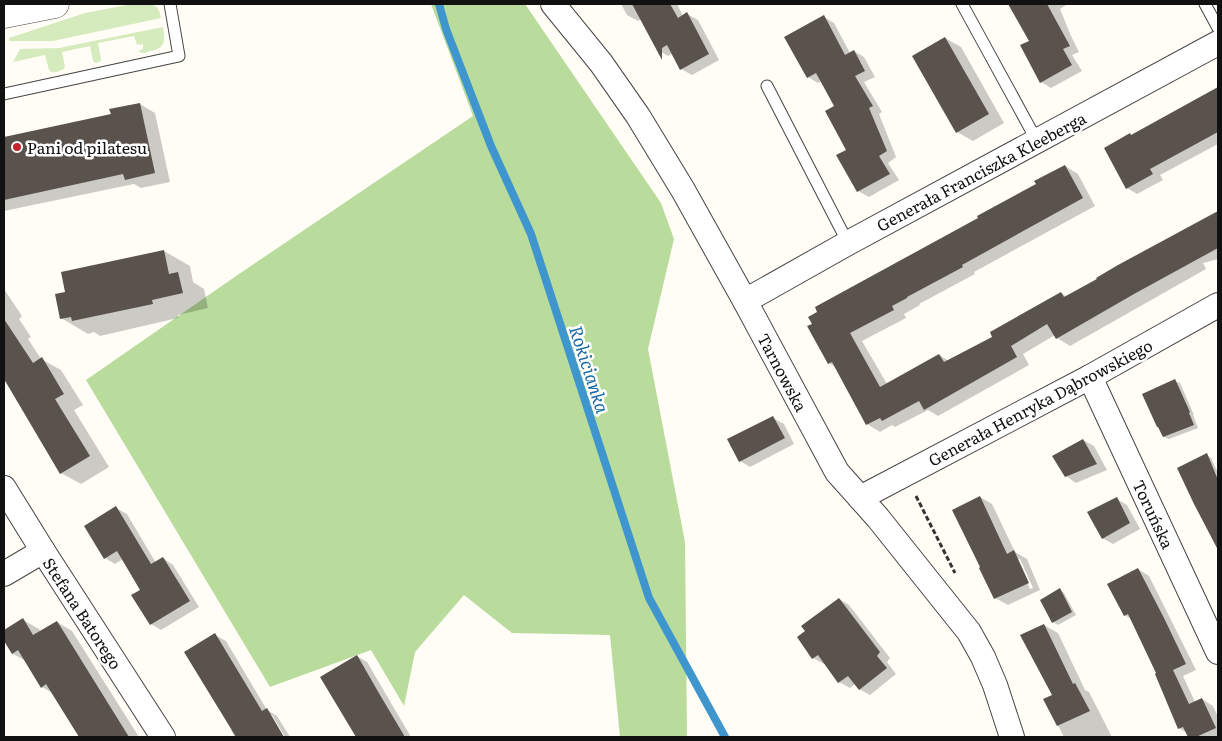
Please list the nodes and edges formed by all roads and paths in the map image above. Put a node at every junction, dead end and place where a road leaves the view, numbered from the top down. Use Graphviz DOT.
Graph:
graph roads {
  1 [pos="55,4"];
  2 [pos="170,4"];
  3 [pos="553,4"];
  4 [pos="962,4"];
  5 [pos="1205,4"];
  6 [pos="4,14"];
  7 [pos="1218,28"];
  8 [pos="1218,43"];
  9 [pos="767,86"];
  10 [pos="4,94"];
  11 [pos="1037,141"];
  12 [pos="848,243"];
  13 [pos="745,301"];
  14 [pos="1218,305"];
  15 [pos="1090,377"];
  16 [pos="4,488"];
  17 [pos="860,498"];
  18 [pos="43,551"];
  19 [pos="4,574"];
  20 [pos="1218,652"];
  21 [pos="163,737"];
  22 [pos="1012,737"];
  1 -- 6 [label="street"];
  2 -- 10 [label="lane"];
  3 -- 13 [label="street, Tarnowska"];
  4 -- 11 [label="lane"];
  5 -- 7 [label="lane"];
  8 -- 11 [label="street, Generała Franciszka Kleeberga"];
  9 -- 12 [label="lane"];
  11 -- 12 [label="street, Generała Franciszka Kleeberga"];
  12 -- 13 [label="street, Generała Franciszka Kleeberga"];
  13 -- 17 [label="street, Tarnowska"];
  14 -- 15 [label="street, Generała Henryka Dąbrowskiego"];
  15 -- 17 [label="street, Generała Henryka Dąbrowskiego"];
  15 -- 20 [label="street, Toruńska"];
  16 -- 18 [label="street, Stefana Batorego"];
  17 -- 22 [label="street, Tarnowska"];
  18 -- 19 [label="street"];
  18 -- 21 [label="street, Stefana Batorego"];
}
